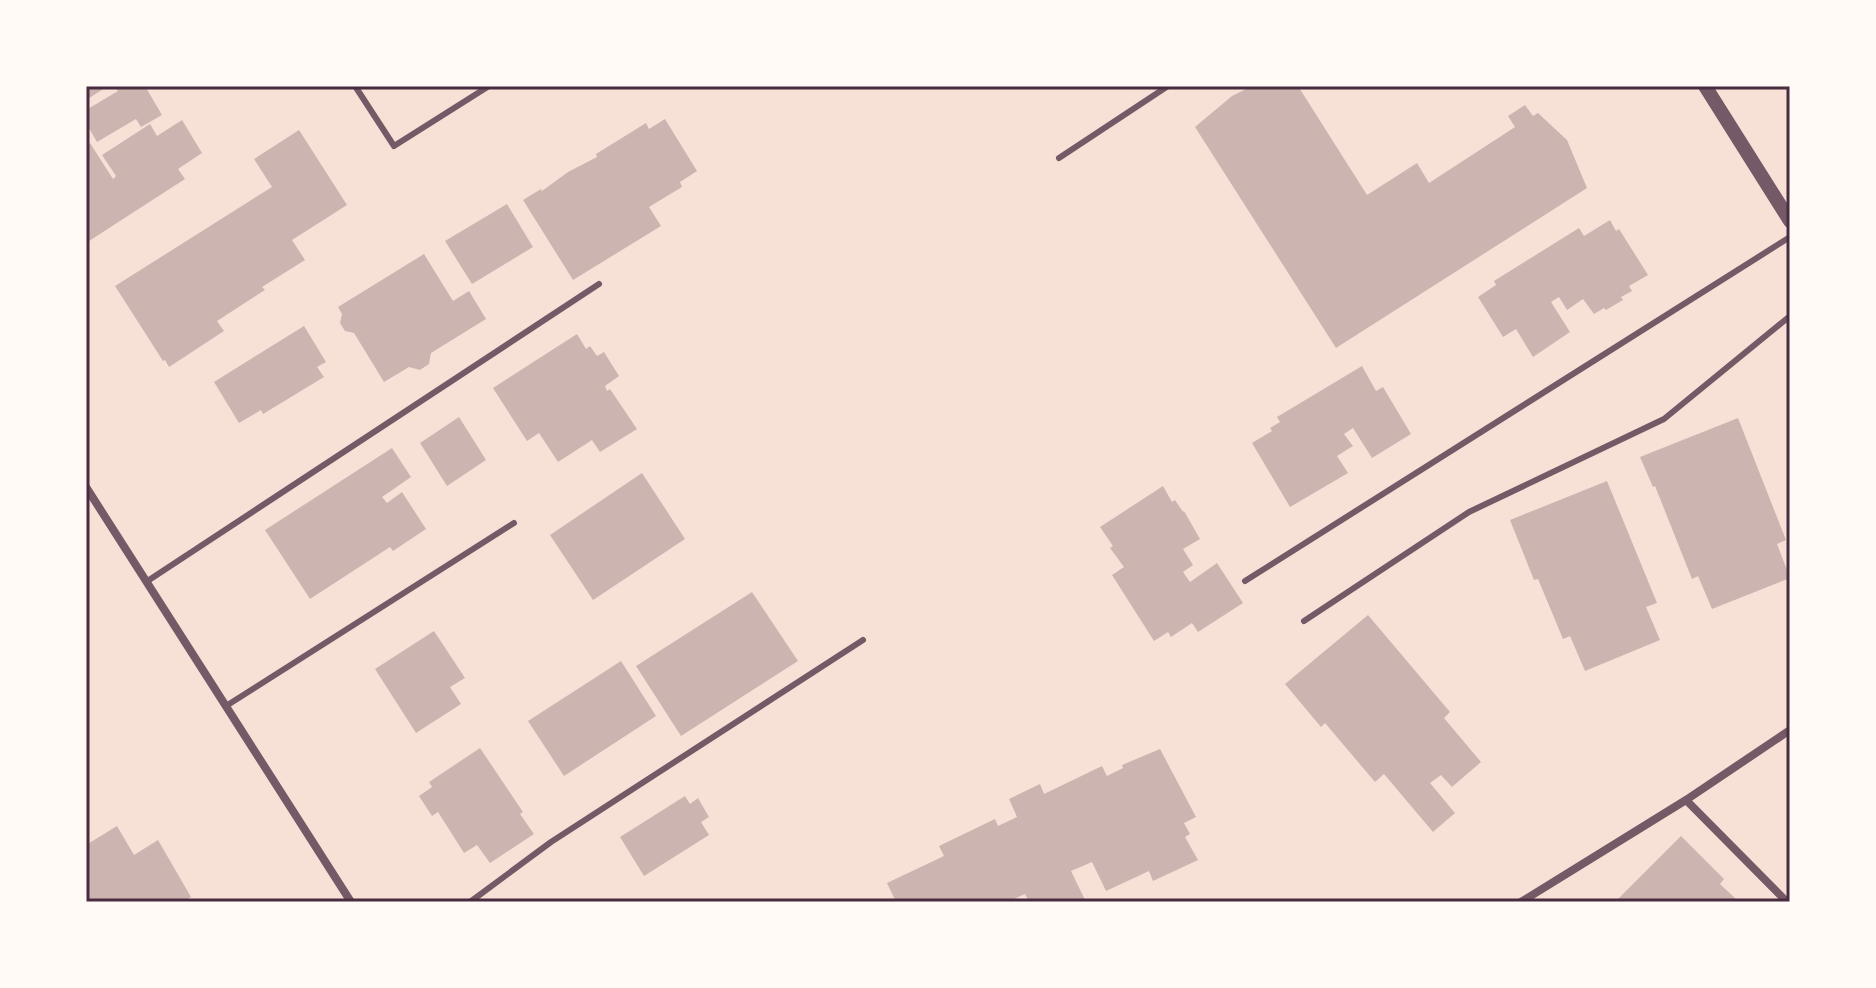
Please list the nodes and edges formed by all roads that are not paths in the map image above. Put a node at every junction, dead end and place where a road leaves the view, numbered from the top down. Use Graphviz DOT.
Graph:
graph roads {
  1 [pos="355,86"];
  2 [pos="489,86"];
  3 [pos="1168,86"];
  4 [pos="1705,86"];
  5 [pos="1059,158"];
  6 [pos="1790,221"];
  7 [pos="1790,237"];
  8 [pos="599,284"];
  9 [pos="1790,316"];
  10 [pos="86,487"];
  11 [pos="514,523"];
  12 [pos="1245,581"];
  13 [pos="146,582"];
  14 [pos="1304,621"];
  15 [pos="863,640"];
  16 [pos="226,706"];
  17 [pos="1790,730"];
  18 [pos="1686,800"];
  19 [pos="351,902"];
  20 [pos="470,902"];
  21 [pos="1521,902"];
  22 [pos="1787,902"];
  1 -- 2 [label="lane"];
  3 -- 5 [label="lane"];
  4 -- 6 [label="street"];
  7 -- 12 [label="lane"];
  8 -- 13 [label="lane"];
  9 -- 14 [label="lane"];
  10 -- 13 [label="street"];
  11 -- 16 [label="lane"];
  13 -- 16 [label="street"];
  15 -- 20 [label="lane"];
  16 -- 19 [label="street"];
  17 -- 18 [label="street"];
  18 -- 21 [label="street"];
  18 -- 22 [label="street"];
}
